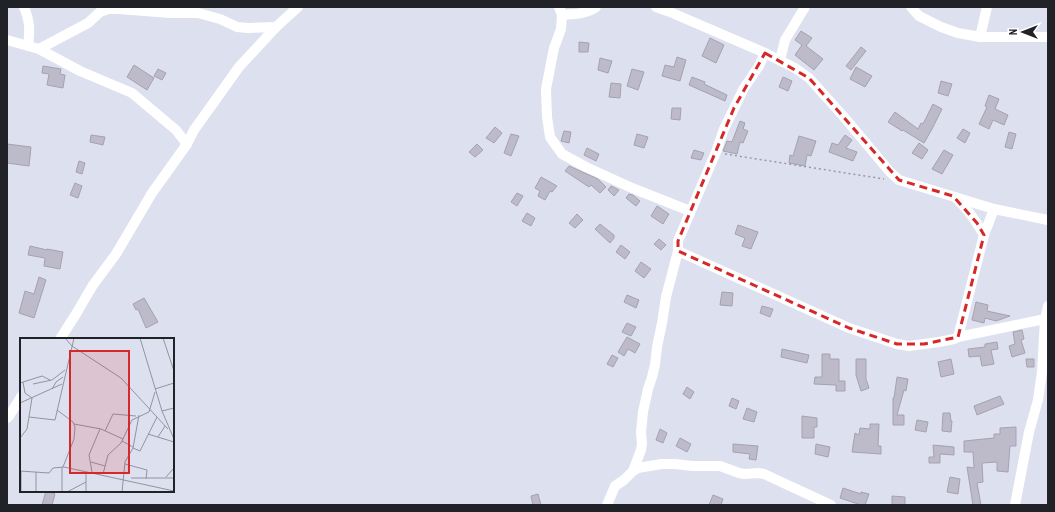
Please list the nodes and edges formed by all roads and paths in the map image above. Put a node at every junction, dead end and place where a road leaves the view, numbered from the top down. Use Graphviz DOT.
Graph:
graph roads {
  1 [pos="24,7"];
  2 [pos="298,7"];
  3 [pos="596,7"];
  4 [pos="656,7"];
  5 [pos="805,7"];
  6 [pos="911,7"];
  7 [pos="987,7"];
  8 [pos="560,11"];
  9 [pos="276,27"];
  10 [pos="980,36"];
  11 [pos="1048,37"];
  12 [pos="7,40"];
  13 [pos="28,46"];
  14 [pos="39,49"];
  15 [pos="765,53"];
  16 [pos="780,60"];
  17 [pos="187,144"];
  18 [pos="716,152"];
  19 [pos="899,180"];
  20 [pos="953,196"];
  21 [pos="994,208"];
  22 [pos="690,211"];
  23 [pos="1048,220"];
  24 [pos="984,235"];
  25 [pos="678,251"];
  26 [pos="1048,306"];
  27 [pos="1045,319"];
  28 [pos="958,336"];
  29 [pos="61,338"];
  30 [pos="1045,372"];
  31 [pos="20,398"];
  32 [pos="8,416"];
  33 [pos="633,471"];
  34 [pos="608,505"];
  35 [pos="831,505"];
  36 [pos="1015,505"];
  1 -- 13 [label="street"];
  2 -- 9 [label="street"];
  3 -- 8 [label="street"];
  4 -- 15 [label="street"];
  5 -- 16 [label="street"];
  6 -- 10 [label="street"];
  7 -- 10 [label="street"];
  8 -- 22 [label="street"];
  9 -- 14 [label="street"];
  9 -- 17 [label="street"];
  10 -- 11 [label="street"];
  12 -- 13 [label="street"];
  13 -- 14 [label="street"];
  14 -- 17 [label="street"];
  15 -- 16 [label="street"];
  15 -- 18 [label="street"];
  16 -- 19 [label="street"];
  17 -- 29 [label="street"];
  18 -- 19 [label="path"];
  18 -- 22 [label="street"];
  19 -- 20 [label="street"];
  20 -- 21 [label="street"];
  20 -- 24 [label="street"];
  21 -- 23 [label="street"];
  21 -- 24 [label="street"];
  22 -- 25 [label="street"];
  24 -- 28 [label="street"];
  25 -- 28 [label="street"];
  25 -- 33 [label="street"];
  26 -- 27 [label="street"];
  27 -- 28 [label="street"];
  27 -- 30 [label="street"];
  30 -- 36 [label="street"];
  31 -- 32 [label="street"];
  33 -- 34 [label="street"];
  33 -- 35 [label="street"];
}
